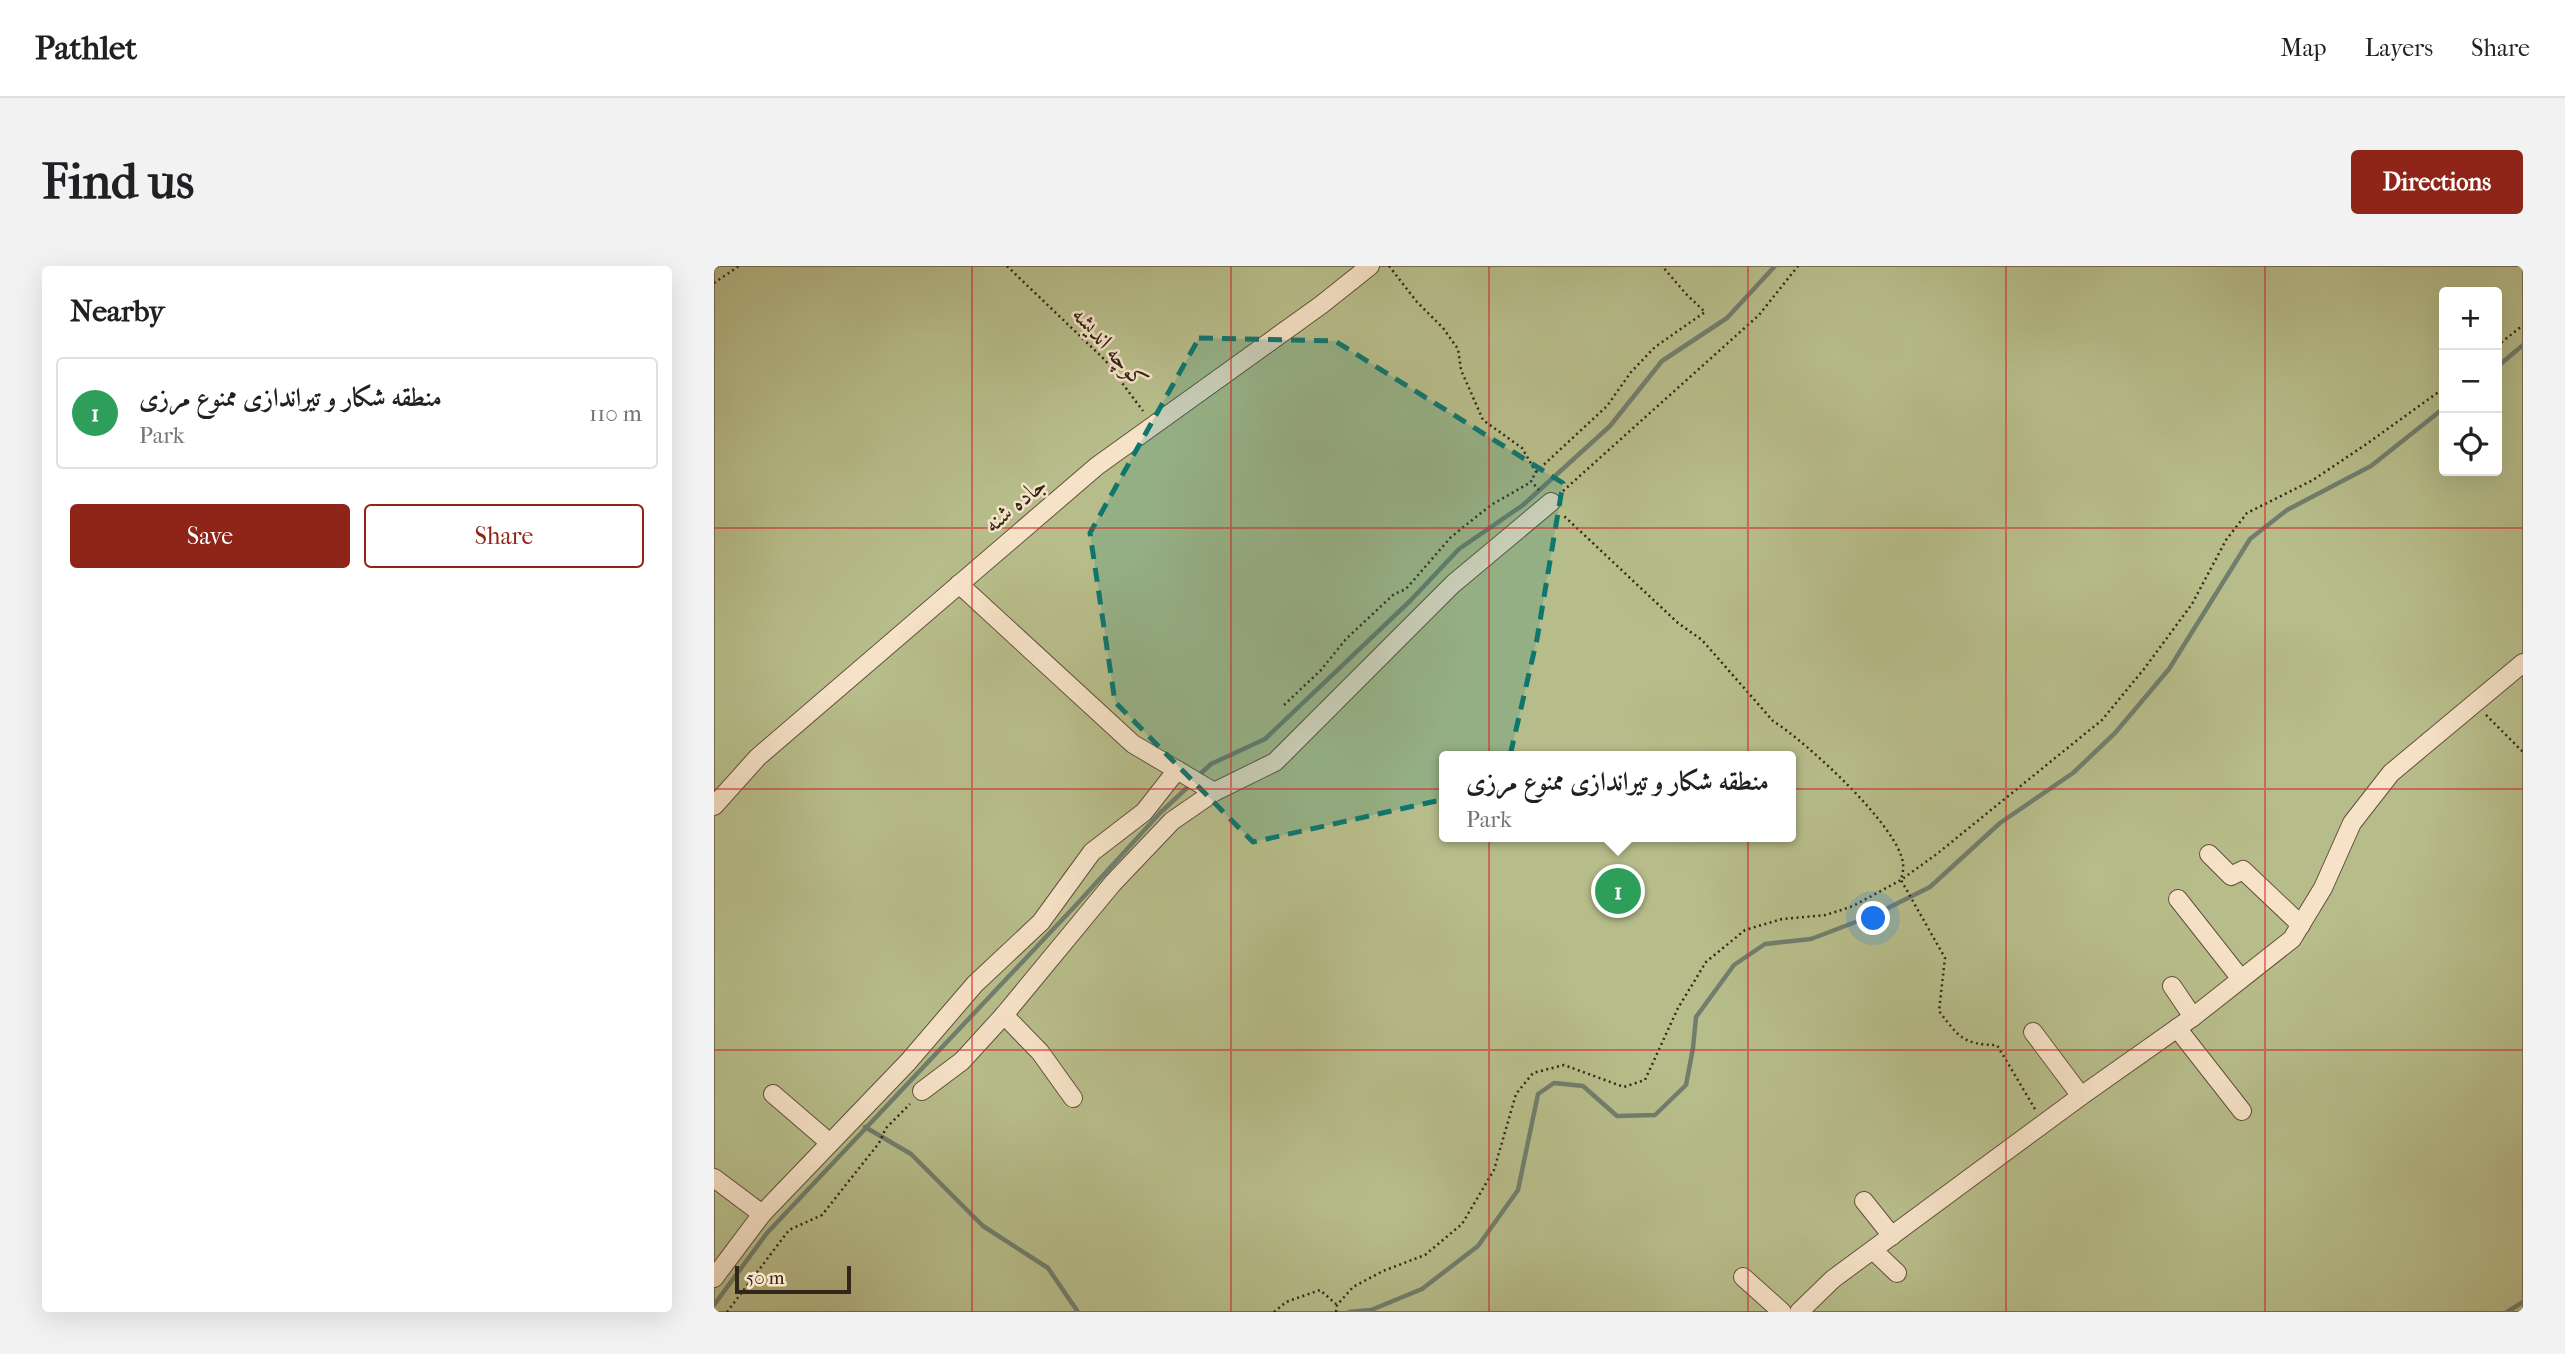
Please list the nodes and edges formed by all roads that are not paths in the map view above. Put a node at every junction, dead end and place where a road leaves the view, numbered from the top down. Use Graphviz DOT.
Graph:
graph roads {
  1 [pos="1370,266"];
  2 [pos="1551,502"];
  3 [pos="959,583"];
  4 [pos="2523,663"];
  5 [pos="1181,773"];
  6 [pos="1208,789"];
  7 [pos="714,806"];
  8 [pos="2209,854"];
  9 [pos="2178,899"];
  10 [pos="2301,925"];
  11 [pos="2241,979"];
  12 [pos="2172,986"];
  13 [pos="1004,1015"];
  14 [pos="2193,1017"];
  15 [pos="2177,1028"];
  16 [pos="2033,1032"];
  17 [pos="922,1091"];
  18 [pos="773,1094"];
  19 [pos="2081,1096"];
  20 [pos="1073,1098"];
  21 [pos="2242,1111"];
  22 [pos="830,1143"];
  23 [pos="714,1178"];
  24 [pos="1864,1201"];
  25 [pos="762,1214"];
  26 [pos="1892,1236"];
  27 [pos="1873,1250"];
  28 [pos="1897,1273"];
  29 [pos="1743,1277"];
  30 [pos="714,1278"];
  31 [pos="1783,1312"];
  32 [pos="1799,1312"];
  1 -- 3 [label="street, جاده شنه"];
  2 -- 6 [label="street"];
  3 -- 5 [label="street"];
  3 -- 7 [label="street, جاده شنه"];
  4 -- 10 [label="street"];
  5 -- 6 [label="street"];
  5 -- 22 [label="street"];
  6 -- 13 [label="street"];
  8 -- 10 [label="street"];
  9 -- 11 [label="street"];
  10 -- 11 [label="street"];
  11 -- 14 [label="street"];
  12 -- 14 [label="street"];
  13 -- 17 [label="street"];
  13 -- 20 [label="street"];
  14 -- 15 [label="street"];
  15 -- 19 [label="street"];
  15 -- 21 [label="street"];
  16 -- 19 [label="street"];
  18 -- 22 [label="street"];
  19 -- 26 [label="street"];
  22 -- 25 [label="street"];
  23 -- 25 [label="street"];
  24 -- 26 [label="street"];
  25 -- 30 [label="street"];
  26 -- 27 [label="street"];
  27 -- 28 [label="street"];
  27 -- 32 [label="street"];
  29 -- 31 [label="street"];
}
